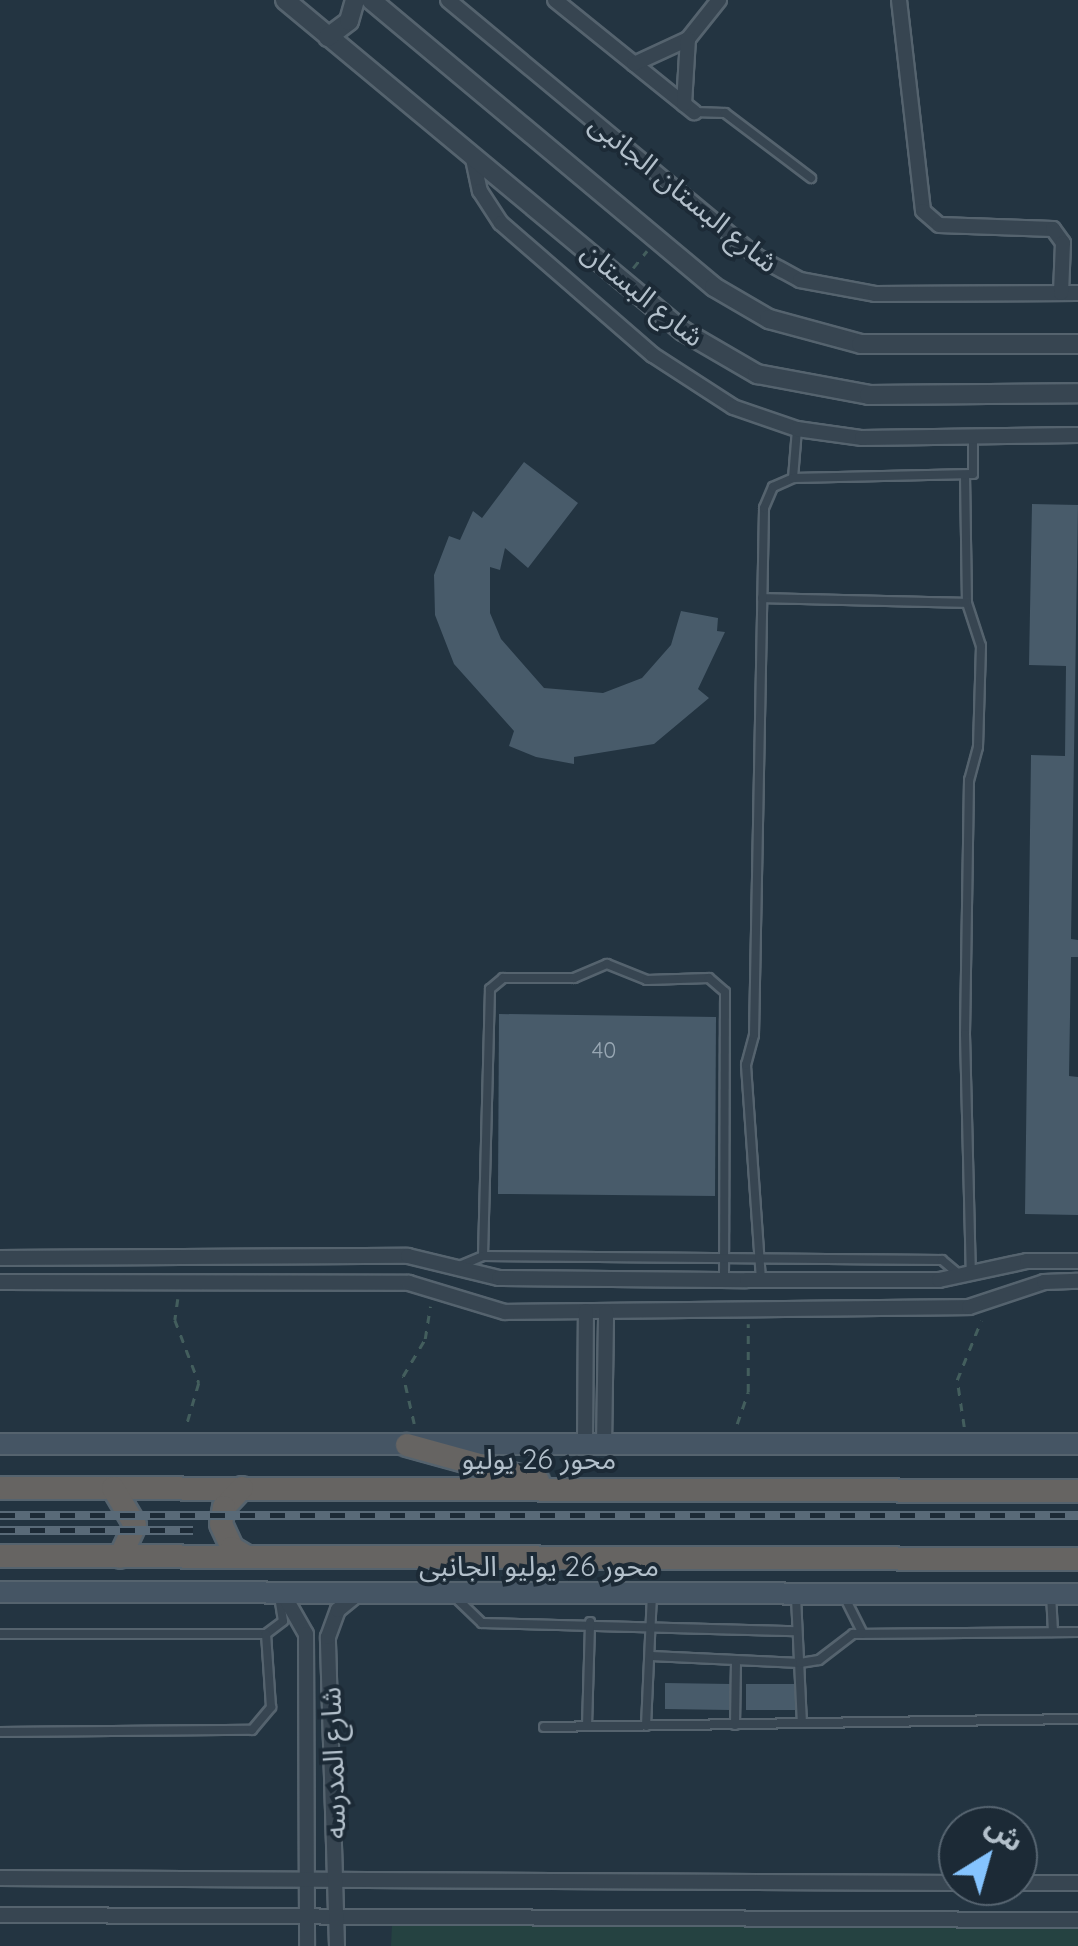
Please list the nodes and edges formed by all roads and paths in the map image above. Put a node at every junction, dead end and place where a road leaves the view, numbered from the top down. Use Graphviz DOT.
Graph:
graph roads {
  1 [pos="285,0"];
  2 [pos="355,0"];
  3 [pos="371,0"];
  4 [pos="448,0"];
  5 [pos="719,0"];
  6 [pos="898,0"];
  7 [pos="557,1"];
  8 [pos="328,37"];
  9 [pos="688,39"];
  10 [pos="634,64"];
  11 [pos="689,108"];
  12 [pos="472,154"];
  13 [pos="811,178"];
  14 [pos="657,239"];
  15 [pos="623,281"];
  16 [pos="1061,293"];
  17 [pos="1078,294"];
  18 [pos="1078,344"];
  19 [pos="1078,394"];
  20 [pos="797,429"];
  21 [pos="1078,435"];
  22 [pos="972,436"];
  23 [pos="965,475"];
  24 [pos="793,478"];
  25 [pos="762,598"];
  26 [pos="967,603"];
  27 [pos="484,1256"];
  28 [pos="0,1258"];
  29 [pos="303,1258"];
  30 [pos="724,1261"];
  31 [pos="761,1261"];
  32 [pos="1078,1261"];
  33 [pos="458,1267"];
  34 [pos="967,1276"];
  35 [pos="724,1279"];
  36 [pos="754,1280"];
  37 [pos="0,1282"];
  38 [pos="1078,1282"];
  39 [pos="182,1283"];
  40 [pos="303,1283"];
  41 [pos="427,1287"];
  42 [pos="980,1305"];
  43 [pos="748,1308"];
  44 [pos="586,1311"];
  45 [pos="606,1312"];
  46 [pos="0,1444"];
  47 [pos="181,1444"];
  48 [pos="728,1444"];
  49 [pos="967,1444"];
  50 [pos="1078,1444"];
  51 [pos="413,1445"];
  52 [pos="594,1446"];
  53 [pos="0,1488"];
  54 [pos="113,1488"];
  55 [pos="242,1488"];
  56 [pos="566,1489"];
  57 [pos="1078,1491"];
  58 [pos="0,1556"];
  59 [pos="120,1557"];
  60 [pos="247,1557"];
  61 [pos="1078,1559"];
  62 [pos="0,1592"];
  63 [pos="280,1592"];
  64 [pos="359,1592"];
  65 [pos="451,1593"];
  66 [pos="548,1593"];
  67 [pos="652,1593"];
  68 [pos="843,1594"];
  69 [pos="1052,1594"];
  70 [pos="1078,1594"];
  71 [pos="796,1596"];
  72 [pos="548,1622"];
  73 [pos="590,1622"];
  74 [pos="651,1626"];
  75 [pos="796,1631"];
  76 [pos="1053,1632"];
  77 [pos="1078,1632"];
  78 [pos="0,1634"];
  79 [pos="266,1634"];
  80 [pos="863,1634"];
  81 [pos="651,1656"];
  82 [pos="736,1663"];
  83 [pos="800,1663"];
  84 [pos="1078,1719"];
  85 [pos="802,1722"];
  86 [pos="735,1725"];
  87 [pos="586,1726"];
  88 [pos="646,1726"];
  89 [pos="544,1727"];
  90 [pos="0,1732"];
  91 [pos="0,1878"];
  92 [pos="307,1880"];
  93 [pos="337,1881"];
  94 [pos="938,1883"];
  95 [pos="1038,1883"];
  96 [pos="1078,1883"];
  97 [pos="0,1915"];
  98 [pos="307,1918"];
  99 [pos="337,1918"];
  100 [pos="1078,1920"];
  101 [pos="307,1946"];
  102 [pos="337,1946"];
  1 -- 8 [label="street, شارع البستان"];
  2 -- 8 [label="street"];
  3 -- 14 [label="street, شارع البستان"];
  4 -- 16 [label="street, شارع البستان الجانبى"];
  5 -- 9 [label="street"];
  6 -- 16 [label="street"];
  7 -- 10 [label="street"];
  8 -- 12 [label="street, شارع البستان"];
  9 -- 10 [label="street"];
  9 -- 11 [label="street"];
  10 -- 11 [label="street"];
  11 -- 13 [label="lane"];
  12 -- 15 [label="street, شارع البستان"];
  12 -- 20 [label="street"];
  14 -- 15 [label="path"];
  14 -- 18 [label="street, شارع البستان"];
  15 -- 19 [label="street, شارع البستان"];
  16 -- 17 [label="street, شارع البستان الجانبى"];
  20 -- 22 [label="street"];
  20 -- 24 [label="lane"];
  21 -- 22 [label="street"];
  22 -- 23 [label="lane"];
  23 -- 24 [label="lane"];
  23 -- 26 [label="lane"];
  24 -- 25 [label="lane"];
  25 -- 26 [label="lane"];
  25 -- 31 [label="lane"];
  26 -- 34 [label="lane"];
  27 -- 30 [label="lane"];
  27 -- 30 [label="lane"];
  27 -- 33 [label="lane"];
  28 -- 29 [label="street"];
  29 -- 33 [label="street"];
  29 -- 40 [label="street"];
  30 -- 31 [label="lane"];
  30 -- 35 [label="lane"];
  31 -- 34 [label="lane"];
  31 -- 36 [label="lane"];
  32 -- 34 [label="street"];
  33 -- 35 [label="street"];
  34 -- 36 [label="street"];
  35 -- 36 [label="street"];
  36 -- 43 [label="street"];
  37 -- 39 [label="street"];
  38 -- 42 [label="street"];
  39 -- 40 [label="street"];
  39 -- 47 [label="path"];
  40 -- 41 [label="street"];
  41 -- 44 [label="street"];
  41 -- 51 [label="path"];
  42 -- 43 [label="street"];
  42 -- 49 [label="path"];
  43 -- 45 [label="street"];
  43 -- 48 [label="path"];
  44 -- 45 [label="street"];
  44 -- 52 [label="street"];
  45 -- 52 [label="street"];
  46 -- 47 [label="main road"];
  47 -- 51 [label="main road"];
  48 -- 49 [label="main road"];
  48 -- 52 [label="main road"];
  49 -- 50 [label="main road"];
  51 -- 52 [label="main road"];
  51 -- 56 [label="highway"];
  53 -- 54 [label="highway, محور 26 يوليو"];
  54 -- 55 [label="highway, محور 26 يوليو"];
  54 -- 59 [label="highway"];
  55 -- 56 [label="highway, محور 26 يوليو"];
  55 -- 60 [label="highway"];
  56 -- 57 [label="highway, محور 26 يوليو"];
  58 -- 59 [label="highway"];
  59 -- 60 [label="highway"];
  60 -- 61 [label="highway"];
  62 -- 63 [label="main road, محور 26 يوليو الجانبى"];
  63 -- 64 [label="main road, محور 26 يوليو الجانبى"];
  63 -- 79 [label="lane"];
  63 -- 92 [label="street, شارع المدرسه"];
  64 -- 65 [label="main road, محور 26 يوليو الجانبى"];
  64 -- 93 [label="street, شارع المدرسه"];
  65 -- 66 [label="main road, محور 26 يوليو الجانبى"];
  65 -- 72 [label="lane"];
  66 -- 67 [label="main road, محور 26 يوليو الجانبى"];
  66 -- 72 [label="lane"];
  67 -- 71 [label="main road, محور 26 يوليو الجانبى"];
  67 -- 74 [label="lane"];
  68 -- 69 [label="main road, محور 26 يوليو الجانبى"];
  68 -- 71 [label="main road, محور 26 يوليو الجانبى"];
  68 -- 80 [label="lane"];
  69 -- 70 [label="main road, محور 26 يوليو الجانبى"];
  69 -- 76 [label="lane"];
  71 -- 75 [label="lane"];
  72 -- 73 [label="lane"];
  73 -- 74 [label="lane"];
  73 -- 87 [label="lane"];
  74 -- 75 [label="lane"];
  74 -- 81 [label="lane"];
  75 -- 83 [label="lane"];
  76 -- 77 [label="lane"];
  76 -- 80 [label="lane"];
  78 -- 79 [label="lane"];
  79 -- 90 [label="lane"];
  80 -- 83 [label="lane"];
  81 -- 82 [label="lane"];
  81 -- 88 [label="lane"];
  82 -- 83 [label="lane"];
  82 -- 86 [label="lane"];
  83 -- 85 [label="lane"];
  84 -- 85 [label="lane"];
  85 -- 86 [label="lane"];
  86 -- 88 [label="lane"];
  87 -- 88 [label="lane"];
  87 -- 89 [label="lane"];
  91 -- 92 [label="street"];
  92 -- 93 [label="street"];
  92 -- 98 [label="street, شارع المدرسه"];
  93 -- 94 [label="street"];
  93 -- 99 [label="street, شارع المدرسه"];
  95 -- 96 [label="street"];
  97 -- 98 [label="street"];
  98 -- 99 [label="street"];
  98 -- 101 [label="street, شارع المدرسه"];
  99 -- 100 [label="street"];
  99 -- 102 [label="street, شارع المدرسه"];
}
